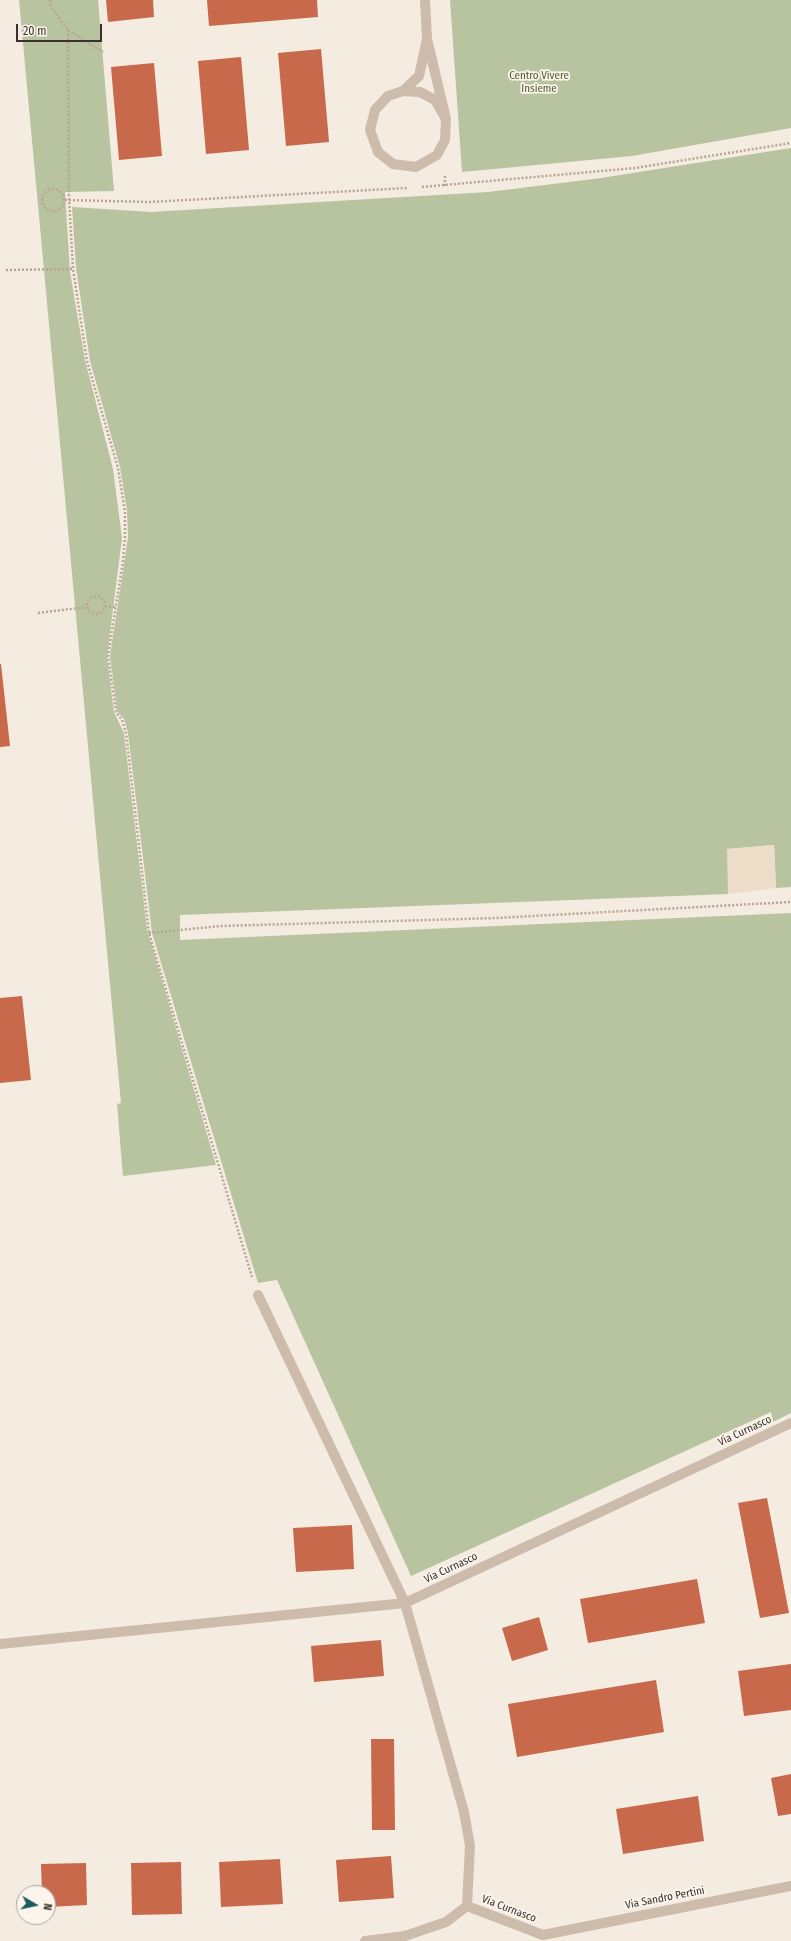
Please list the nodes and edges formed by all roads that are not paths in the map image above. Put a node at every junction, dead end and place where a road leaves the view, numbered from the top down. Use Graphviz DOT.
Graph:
graph roads {
  1 [pos="425,0"];
  2 [pos="427,39"];
  3 [pos="403,91"];
  4 [pos="446,120"];
  5 [pos="258,1295"];
  6 [pos="791,1423"];
  7 [pos="405,1603"];
  8 [pos="0,1644"];
  9 [pos="791,1886"];
  10 [pos="468,1906"];
  11 [pos="542,1938"];
  12 [pos="365,1941"];
  1 -- 2 [label="street"];
  2 -- 3 [label="street"];
  2 -- 4 [label="street"];
  3 -- 4 [label="street"];
  3 -- 4 [label="street"];
  5 -- 7 [label="street"];
  6 -- 7 [label="street, Via Curnasco"];
  7 -- 8 [label="street"];
  7 -- 10 [label="street, Via Curnasco"];
  9 -- 11 [label="street, Via Sandro Pertini"];
  10 -- 11 [label="street, Via Curnasco"];
  10 -- 12 [label="street, Via Curnasco"];
}
